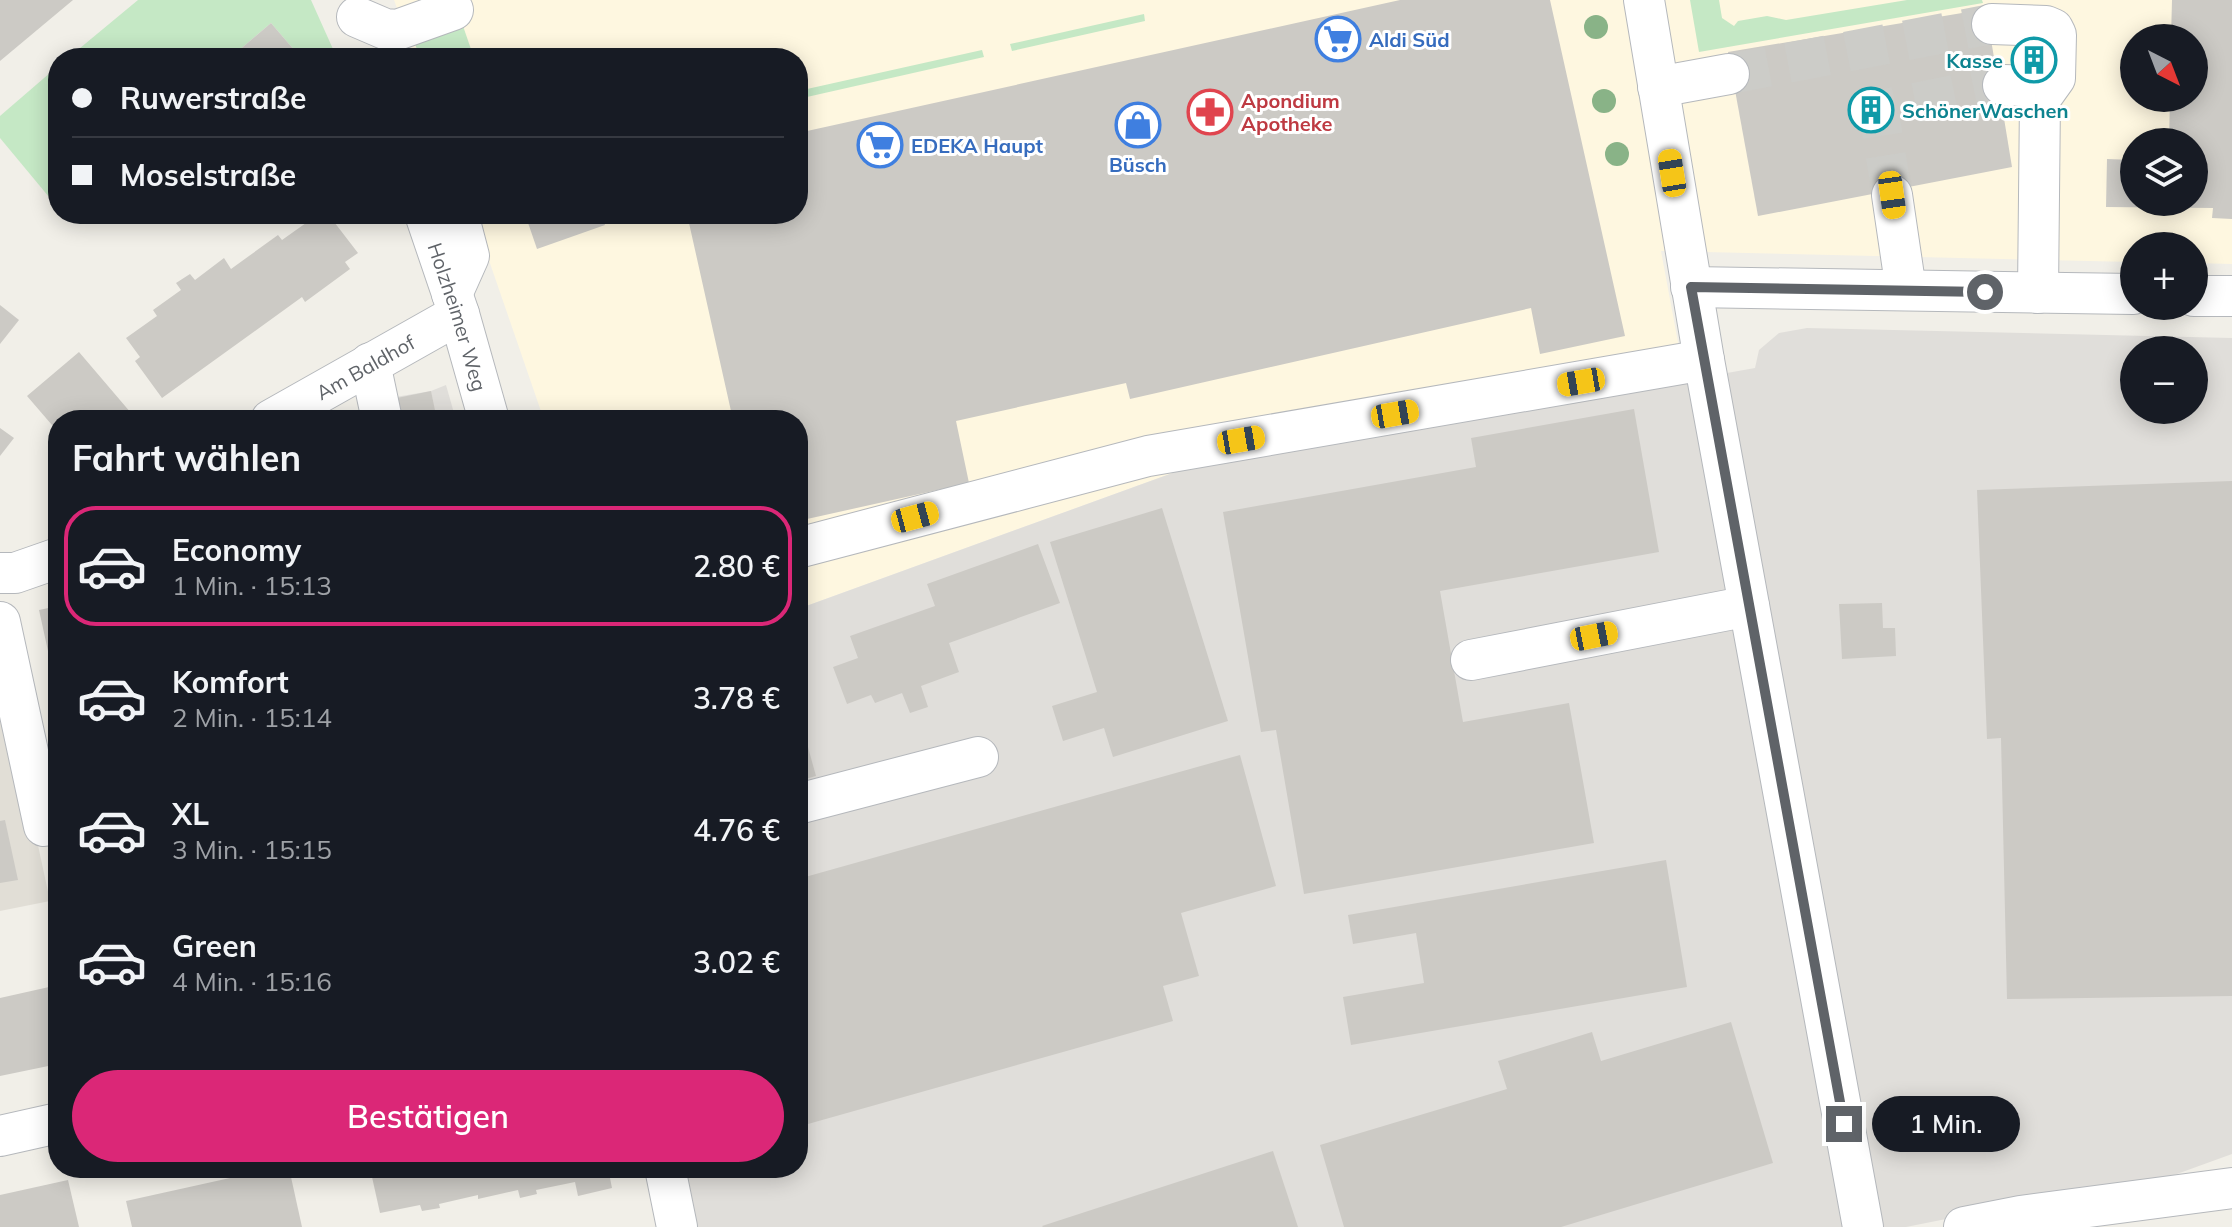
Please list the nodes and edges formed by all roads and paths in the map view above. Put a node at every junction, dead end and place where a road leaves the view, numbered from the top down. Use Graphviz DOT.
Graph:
graph roads {
  1 [pos="1644,0"];
  2 [pos="354,8"];
  3 [pos="453,10"];
  4 [pos="1992,24"];
  5 [pos="368,48"];
  6 [pos="1729,74"];
  7 [pos="2003,85"];
  8 [pos="1658,87"];
  9 [pos="2040,99"];
  10 [pos="1892,195"];
  11 [pos="428,224"];
  12 [pos="461,224"];
  13 [pos="1691,287"];
  14 [pos="1906,290"];
  15 [pos="2038,293"];
  16 [pos="2120,294"];
  17 [pos="2208,296"];
  18 [pos="2232,296"];
  19 [pos="455,304"];
  20 [pos="1704,360"];
  21 [pos="370,363"];
  22 [pos="288,410"];
  23 [pos="380,410"];
  24 [pos="486,410"];
  25 [pos="808,545"];
  26 [pos="48,563"];
  27 [pos="0,573"];
  28 [pos="1749,606"];
  29 [pos="0,622"];
  30 [pos="1471,660"];
  31 [pos="978,757"];
  32 [pos="808,801"];
  33 [pos="44,826"];
  34 [pos="48,1125"];
  35 [pos="0,1136"];
  36 [pos="667,1178"];
  37 [pos="2232,1188"];
  38 [pos="677,1227"];
  39 [pos="1863,1227"];
  40 [pos="1964,1227"];
  1 -- 8 [label="street"];
  2 -- 3 [label="street"];
  2 -- 5 [label="street"];
  4 -- 9 [label="street"];
  6 -- 8 [label="street"];
  7 -- 9 [label="street"];
  8 -- 13 [label="street"];
  9 -- 15 [label="street"];
  10 -- 14 [label="street"];
  11 -- 19 [label="street, Holzheimer Weg"];
  12 -- 19 [label="street"];
  13 -- 14 [label="street"];
  13 -- 20 [label="street"];
  14 -- 15 [label="street"];
  15 -- 16 [label="street"];
  17 -- 18 [label="street"];
  19 -- 21 [label="street, Am Baldhof"];
  19 -- 24 [label="street, Holzheimer Weg"];
  20 -- 25 [label="street"];
  20 -- 28 [label="street"];
  21 -- 22 [label="street, Am Baldhof"];
  21 -- 23 [label="street"];
  26 -- 27 [label="street"];
  28 -- 30 [label="street"];
  28 -- 39 [label="street"];
  29 -- 33 [label="street"];
  31 -- 32 [label="street"];
  34 -- 35 [label="street"];
  36 -- 38 [label="street"];
  37 -- 40 [label="street"];
}
